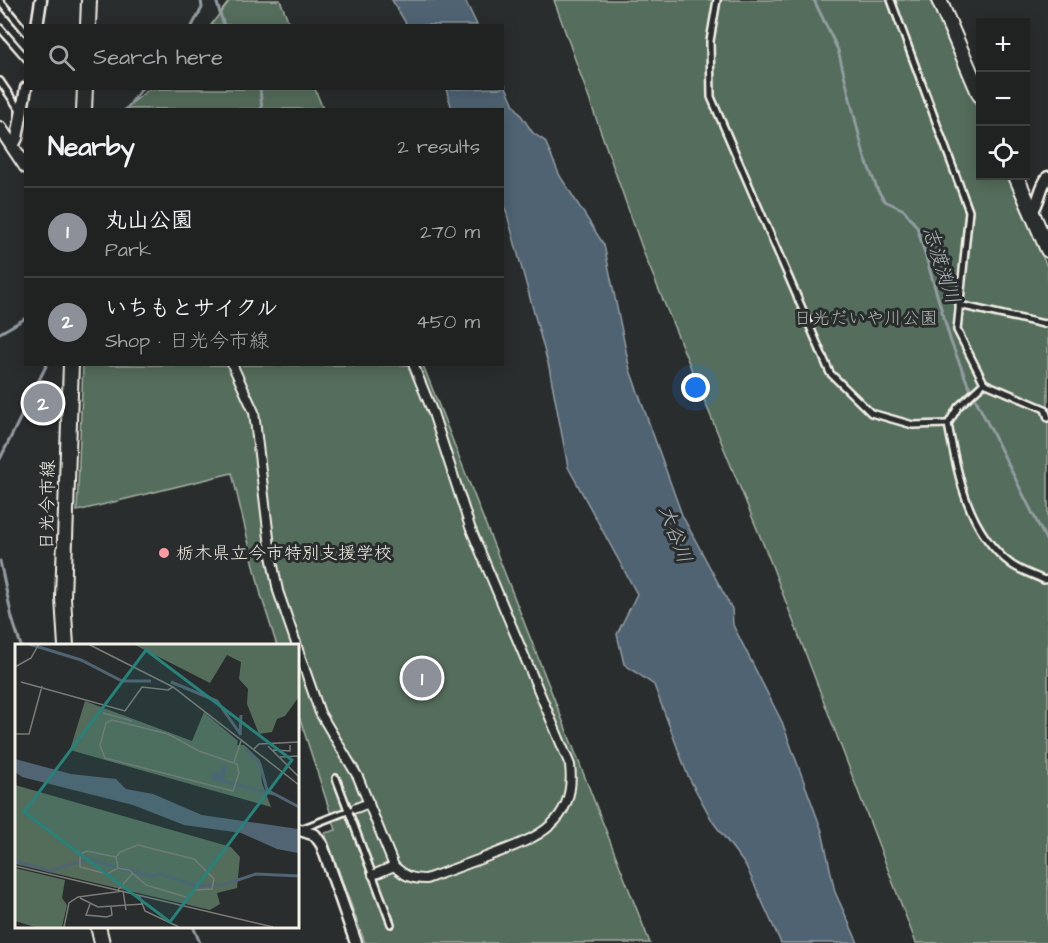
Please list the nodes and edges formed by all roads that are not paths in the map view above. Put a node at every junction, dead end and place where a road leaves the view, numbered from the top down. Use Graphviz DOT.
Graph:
graph roads {
  1 [pos="41,0"];
  2 [pos="89,0"];
  3 [pos="717,0"];
  4 [pos="891,0"];
  5 [pos="939,0"];
  6 [pos="0,2"];
  7 [pos="37,24"];
  8 [pos="88,24"];
  9 [pos="0,28"];
  10 [pos="24,30"];
  11 [pos="24,56"];
  12 [pos="0,81"];
  13 [pos="976,84"];
  14 [pos="26,90"];
  15 [pos="85,90"];
  16 [pos="84,108"];
  17 [pos="22,114"];
  18 [pos="0,128"];
  19 [pos="13,146"];
  20 [pos="24,164"];
  21 [pos="1048,177"];
  22 [pos="1018,180"];
  23 [pos="1032,212"];
  24 [pos="1048,250"];
  25 [pos="959,304"];
  26 [pos="1048,323"];
  27 [pos="71,366"];
  28 [pos="233,366"];
  29 [pos="413,366"];
  30 [pos="984,383"];
  31 [pos="1048,418"];
  32 [pos="948,424"];
  33 [pos="1048,579"];
  34 [pos="66,644"];
  35 [pos="296,644"];
  36 [pos="298,649"];
  37 [pos="336,778"];
  38 [pos="369,803"];
  39 [pos="352,810"];
  40 [pos="299,829"];
  41 [pos="394,866"];
  42 [pos="373,875"];
  43 [pos="391,924"];
  44 [pos="98,928"];
  45 [pos="102,943"];
  46 [pos="356,943"];
  1 -- 7 [label="street"];
  2 -- 8 [label="main road"];
  3 -- 32 [label="lane"];
  4 -- 25 [label="lane"];
  5 -- 13 [label="main road"];
  6 -- 10 [label="lane"];
  9 -- 11 [label="lane"];
  12 -- 17 [label="lane"];
  14 -- 17 [label="street"];
  15 -- 16 [label="main road"];
  17 -- 19 [label="street"];
  18 -- 19 [label="street"];
  19 -- 20 [label="street"];
  21 -- 23 [label="street"];
  22 -- 23 [label="main road"];
  23 -- 24 [label="main road"];
  25 -- 26 [label="lane"];
  25 -- 30 [label="lane"];
  27 -- 34 [label="main road, 日光今市線"];
  28 -- 35 [label="street"];
  29 -- 41 [label="street"];
  30 -- 31 [label="lane"];
  30 -- 32 [label="lane"];
  32 -- 33 [label="lane"];
  36 -- 38 [label="street"];
  37 -- 39 [label="lane"];
  38 -- 39 [label="street"];
  38 -- 41 [label="street"];
  39 -- 40 [label="lane"];
  39 -- 42 [label="lane"];
  40 -- 46 [label="street"];
  41 -- 42 [label="street"];
  42 -- 43 [label="lane"];
  44 -- 45 [label="main road"];
}
